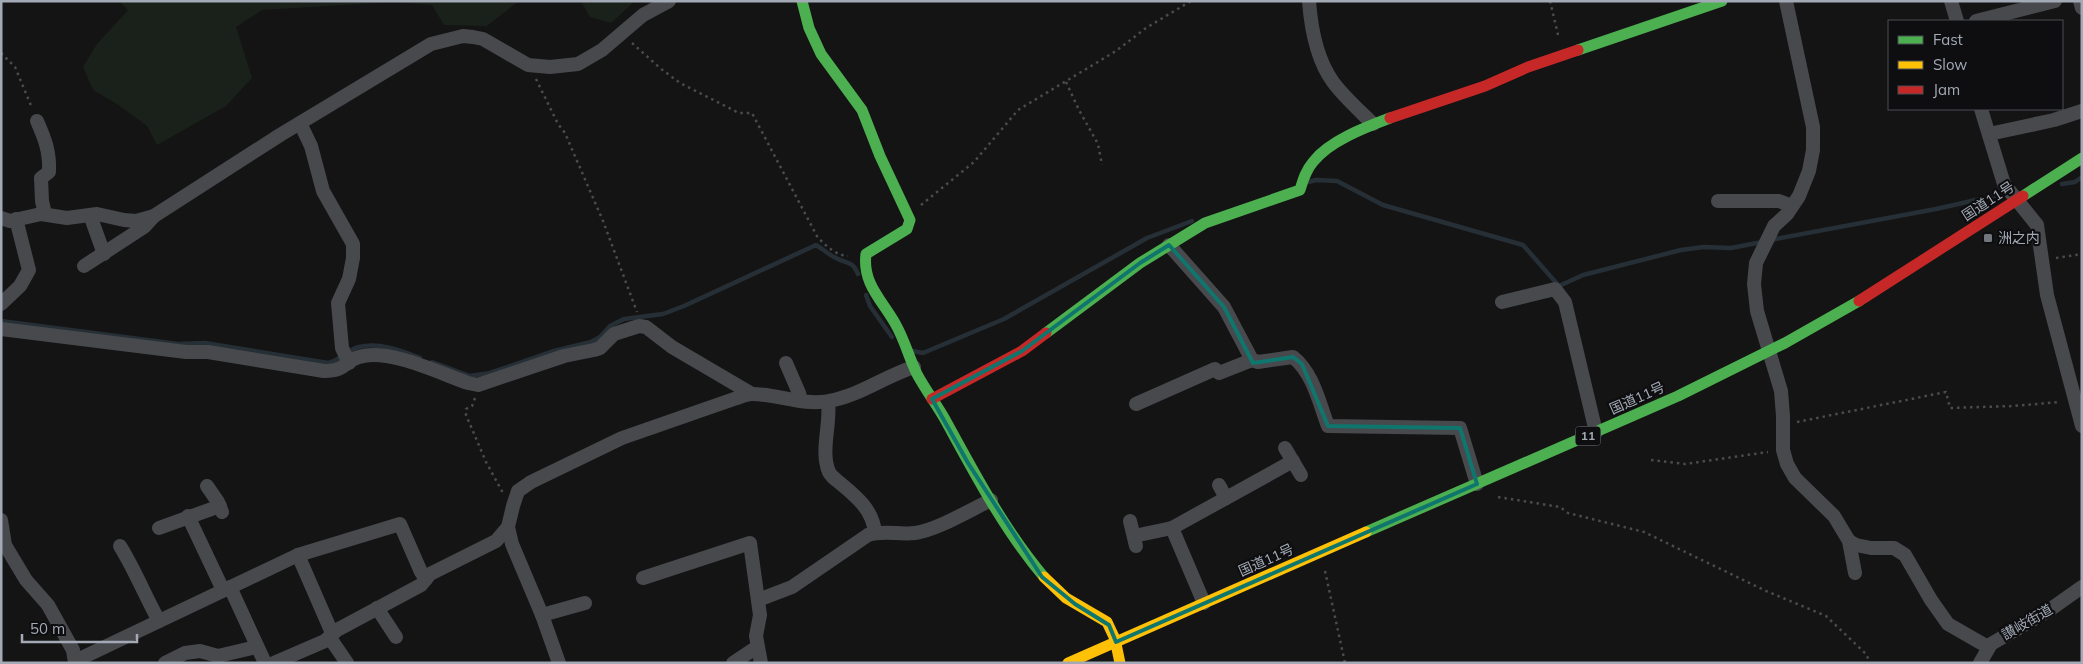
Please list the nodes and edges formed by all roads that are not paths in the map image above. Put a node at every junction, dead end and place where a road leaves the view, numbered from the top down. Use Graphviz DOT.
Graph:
graph roads {
  1 [pos="669,1"];
  2 [pos="802,1"];
  3 [pos="1309,1"];
  4 [pos="1722,1"];
  5 [pos="1786,1"];
  6 [pos="1951,1"];
  7 [pos="2055,1"];
  8 [pos="2080,1"];
  9 [pos="2082,8"];
  10 [pos="1958,20"];
  11 [pos="1980,20"];
  12 [pos="1981,110"];
  13 [pos="2082,111"];
  14 [pos="37,121"];
  15 [pos="300,123"];
  16 [pos="1372,124"];
  17 [pos="1989,134"];
  18 [pos="2082,158"];
  19 [pos="2018,199"];
  20 [pos="1718,201"];
  21 [pos="1792,206"];
  22 [pos="45,214"];
  23 [pos="90,215"];
  24 [pos="154,216"];
  25 [pos="1,218"];
  26 [pos="16,219"];
  27 [pos="1168,245"];
  28 [pos="104,254"];
  29 [pos="84,266"];
  30 [pos="1502,302"];
  31 [pos="1,304"];
  32 [pos="1,329"];
  33 [pos="1768,352"];
  34 [pos="1252,360"];
  35 [pos="350,363"];
  36 [pos="786,363"];
  37 [pos="914,368"];
  38 [pos="752,394"];
  39 [pos="932,399"];
  40 [pos="801,401"];
  41 [pos="828,402"];
  42 [pos="1136,404"];
  43 [pos="2082,426"];
  44 [pos="1596,432"];
  45 [pos="1285,448"];
  46 [pos="1293,461"];
  47 [pos="1301,474"];
  48 [pos="1477,484"];
  49 [pos="1219,485"];
  50 [pos="208,486"];
  51 [pos="1226,498"];
  52 [pos="991,500"];
  53 [pos="188,516"];
  54 [pos="1,520"];
  55 [pos="1130,521"];
  56 [pos="508,527"];
  57 [pos="159,528"];
  58 [pos="1172,528"];
  59 [pos="875,533"];
  60 [pos="1849,541"];
  61 [pos="120,546"];
  62 [pos="298,555"];
  63 [pos="7,563"];
  64 [pos="1855,573"];
  65 [pos="643,578"];
  66 [pos="426,579"];
  67 [pos="2082,587"];
  68 [pos="227,589"];
  69 [pos="758,600"];
  70 [pos="585,603"];
  71 [pos="1204,603"];
  72 [pos="378,608"];
  73 [pos="542,615"];
  74 [pos="159,621"];
  75 [pos="331,636"];
  76 [pos="396,637"];
  77 [pos="1116,642"];
  78 [pos="758,647"];
  79 [pos="1988,647"];
  80 [pos="256,648"];
  81 [pos="75,662"];
  82 [pos="165,663"];
  83 [pos="265,663"];
  84 [pos="274,663"];
  85 [pos="347,663"];
  86 [pos="559,663"];
  87 [pos="733,663"];
  88 [pos="761,663"];
  89 [pos="1068,663"];
  90 [pos="1120,663"];
  91 [pos="1980,663"];
  1 -- 15 [label="street"];
  2 -- 37 [label="main road"];
  3 -- 16 [label="street"];
  4 -- 16 [label="main road"];
  5 -- 21 [label="street"];
  6 -- 10 [label="street"];
  7 -- 11 [label="street"];
  8 -- 9 [label="street"];
  12 -- 17 [label="street"];
  13 -- 17 [label="street"];
  14 -- 22 [label="street"];
  15 -- 24 [label="street"];
  15 -- 35 [label="street"];
  16 -- 27 [label="main road"];
  17 -- 19 [label="street"];
  18 -- 19 [label="main road, 国道11号 / 11"];
  19 -- 33 [label="main road, 国道11号 / 11"];
  19 -- 43 [label="street"];
  20 -- 21 [label="street"];
  21 -- 33 [label="street"];
  22 -- 23 [label="street"];
  22 -- 26 [label="street"];
  23 -- 24 [label="street"];
  23 -- 28 [label="street"];
  24 -- 28 [label="street"];
  25 -- 26 [label="street"];
  26 -- 31 [label="street"];
  27 -- 34 [label="street"];
  27 -- 39 [label="main road"];
  28 -- 29 [label="street"];
  30 -- 44 [label="street"];
  32 -- 35 [label="street"];
  33 -- 44 [label="main road, 国道11号 / 11"];
  33 -- 60 [label="street"];
  34 -- 42 [label="street"];
  34 -- 48 [label="street"];
  35 -- 38 [label="street"];
  36 -- 40 [label="street"];
  37 -- 39 [label="main road"];
  37 -- 41 [label="street"];
  38 -- 40 [label="street"];
  38 -- 56 [label="street"];
  39 -- 52 [label="main road"];
  40 -- 41 [label="street"];
  41 -- 59 [label="street"];
  44 -- 48 [label="main road, 国道11号 / 11"];
  45 -- 46 [label="street"];
  46 -- 47 [label="street"];
  46 -- 51 [label="street"];
  48 -- 71 [label="main road, 国道11号 / 11"];
  49 -- 51 [label="street"];
  50 -- 53 [label="street"];
  51 -- 58 [label="street"];
  52 -- 59 [label="street"];
  52 -- 77 [label="main road"];
  53 -- 57 [label="street"];
  53 -- 68 [label="street"];
  54 -- 63 [label="street"];
  55 -- 58 [label="street"];
  56 -- 66 [label="street"];
  56 -- 73 [label="street"];
  58 -- 71 [label="street"];
  59 -- 69 [label="street"];
  60 -- 64 [label="street"];
  60 -- 79 [label="street"];
  61 -- 74 [label="street"];
  62 -- 66 [label="street"];
  62 -- 68 [label="street"];
  62 -- 75 [label="street"];
  63 -- 81 [label="street"];
  65 -- 69 [label="street"];
  66 -- 72 [label="street"];
  67 -- 79 [label="street, 讃岐街道"];
  68 -- 74 [label="street"];
  68 -- 80 [label="street"];
  69 -- 78 [label="street"];
  70 -- 73 [label="street"];
  71 -- 77 [label="main road, 国道11号 / 11"];
  72 -- 75 [label="street"];
  72 -- 76 [label="street"];
  73 -- 86 [label="street"];
  74 -- 81 [label="street"];
  75 -- 84 [label="street"];
  75 -- 85 [label="street"];
  77 -- 89 [label="main road, 国道11号 / 11"];
  77 -- 90 [label="main road"];
  78 -- 87 [label="street"];
  78 -- 88 [label="street"];
  79 -- 91 [label="street, 讃岐街道"];
  80 -- 82 [label="street"];
  80 -- 83 [label="street"];
}
